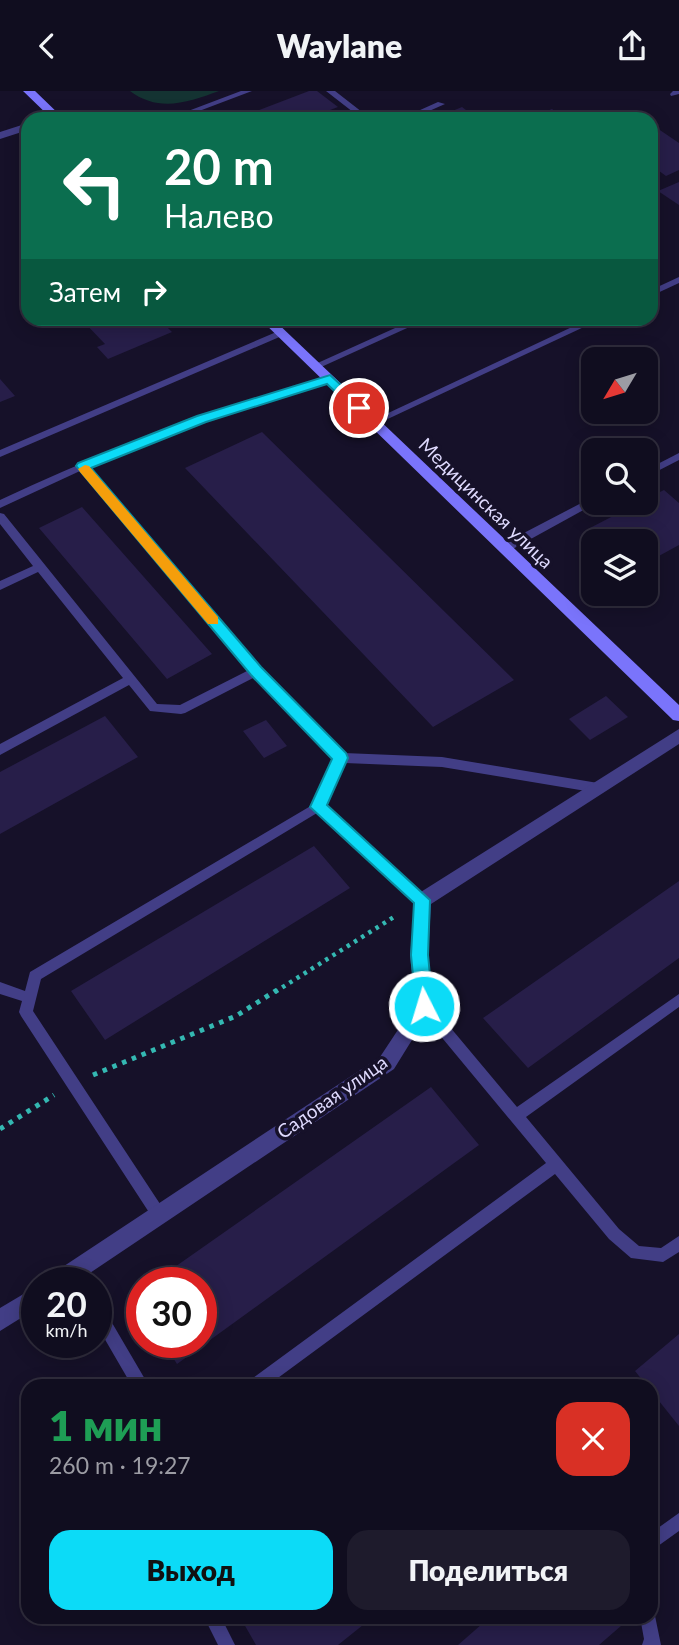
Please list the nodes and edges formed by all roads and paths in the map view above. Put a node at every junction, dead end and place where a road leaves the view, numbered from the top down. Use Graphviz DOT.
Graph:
graph roads {
  1 [pos="29,91"];
  2 [pos="248,91"];
  3 [pos="330,91"];
  4 [pos="441,104"];
  5 [pos="48,112"];
  6 [pos="190,112"];
  7 [pos="358,112"];
  8 [pos="421,112"];
  9 [pos="21,128"];
  10 [pos="0,136"];
  11 [pos="679,280"];
  12 [pos="658,290"];
  13 [pos="274,326"];
  14 [pos="406,326"];
  15 [pos="581,326"];
  16 [pos="281,333"];
  17 [pos="316,366"];
  18 [pos="330,379"];
  19 [pos="373,422"];
  20 [pos="0,454"];
  21 [pos="679,456"];
  22 [pos="82,466"];
  23 [pos="658,467"];
  24 [pos="0,504"];
  25 [pos="581,508"];
  26 [pos="0,517"];
  27 [pos="505,548"];
  28 [pos="38,568"];
  29 [pos="0,586"];
  30 [pos="256,671"];
  31 [pos="130,679"];
  32 [pos="679,715"];
  33 [pos="679,736"];
  34 [pos="0,750"];
  35 [pos="341,758"];
  36 [pos="598,787"];
  37 [pos="318,807"];
  38 [pos="422,900"];
  39 [pos="0,988"];
  40 [pos="29,998"];
  41 [pos="679,1000"];
  42 [pos="424,1006"];
  43 [pos="73,1084"];
  44 [pos="515,1118"];
  45 [pos="0,1129"];
  46 [pos="555,1165"];
  47 [pos="159,1215"];
  48 [pos="679,1243"];
  49 [pos="91,1267"];
  50 [pos="21,1306"];
  51 [pos="0,1320"];
  52 [pos="112,1336"];
  53 [pos="137,1379"];
  54 [pos="264,1379"];
  55 [pos="679,1521"];
  56 [pos="658,1538"];
  57 [pos="216,1624"];
  58 [pos="649,1624"];
  59 [pos="227,1645"];
  60 [pos="650,1645"];
  1 -- 5 [label="main road"];
  2 -- 6 [label="lane"];
  3 -- 7 [label="lane"];
  4 -- 8 [label="lane"];
  9 -- 10 [label="street"];
  11 -- 12 [label="lane"];
  13 -- 16 [label="main road, Медицинская улица"];
  14 -- 17 [label="lane"];
  15 -- 19 [label="lane"];
  16 -- 17 [label="main road, Медицинская улица"];
  16 -- 20 [label="lane"];
  17 -- 18 [label="main road, Медицинская улица"];
  18 -- 19 [label="main road, Медицинская улица"];
  18 -- 22 [label="lane"];
  19 -- 27 [label="main road, Медицинская улица"];
  21 -- 23 [label="lane"];
  22 -- 24 [label="lane"];
  22 -- 30 [label="lane"];
  25 -- 27 [label="lane"];
  26 -- 28 [label="lane"];
  27 -- 32 [label="main road, Медицинская улица"];
  28 -- 29 [label="lane"];
  28 -- 31 [label="lane"];
  30 -- 31 [label="lane"];
  30 -- 35 [label="lane"];
  31 -- 34 [label="lane"];
  33 -- 36 [label="street"];
  35 -- 36 [label="lane"];
  35 -- 37 [label="lane"];
  36 -- 38 [label="street"];
  37 -- 38 [label="lane"];
  37 -- 40 [label="lane"];
  38 -- 42 [label="street"];
  38 -- 43 [label="path"];
  39 -- 40 [label="lane"];
  40 -- 43 [label="lane"];
  41 -- 44 [label="lane"];
  42 -- 44 [label="lane"];
  42 -- 47 [label="street, Садовая улица"];
  43 -- 45 [label="path"];
  43 -- 47 [label="lane"];
  44 -- 46 [label="lane"];
  46 -- 48 [label="lane"];
  46 -- 54 [label="lane"];
  47 -- 49 [label="street, Садовая улица"];
  50 -- 51 [label="street"];
  52 -- 53 [label="lane"];
  55 -- 56 [label="lane"];
  57 -- 59 [label="lane"];
  58 -- 60 [label="lane"];
}
